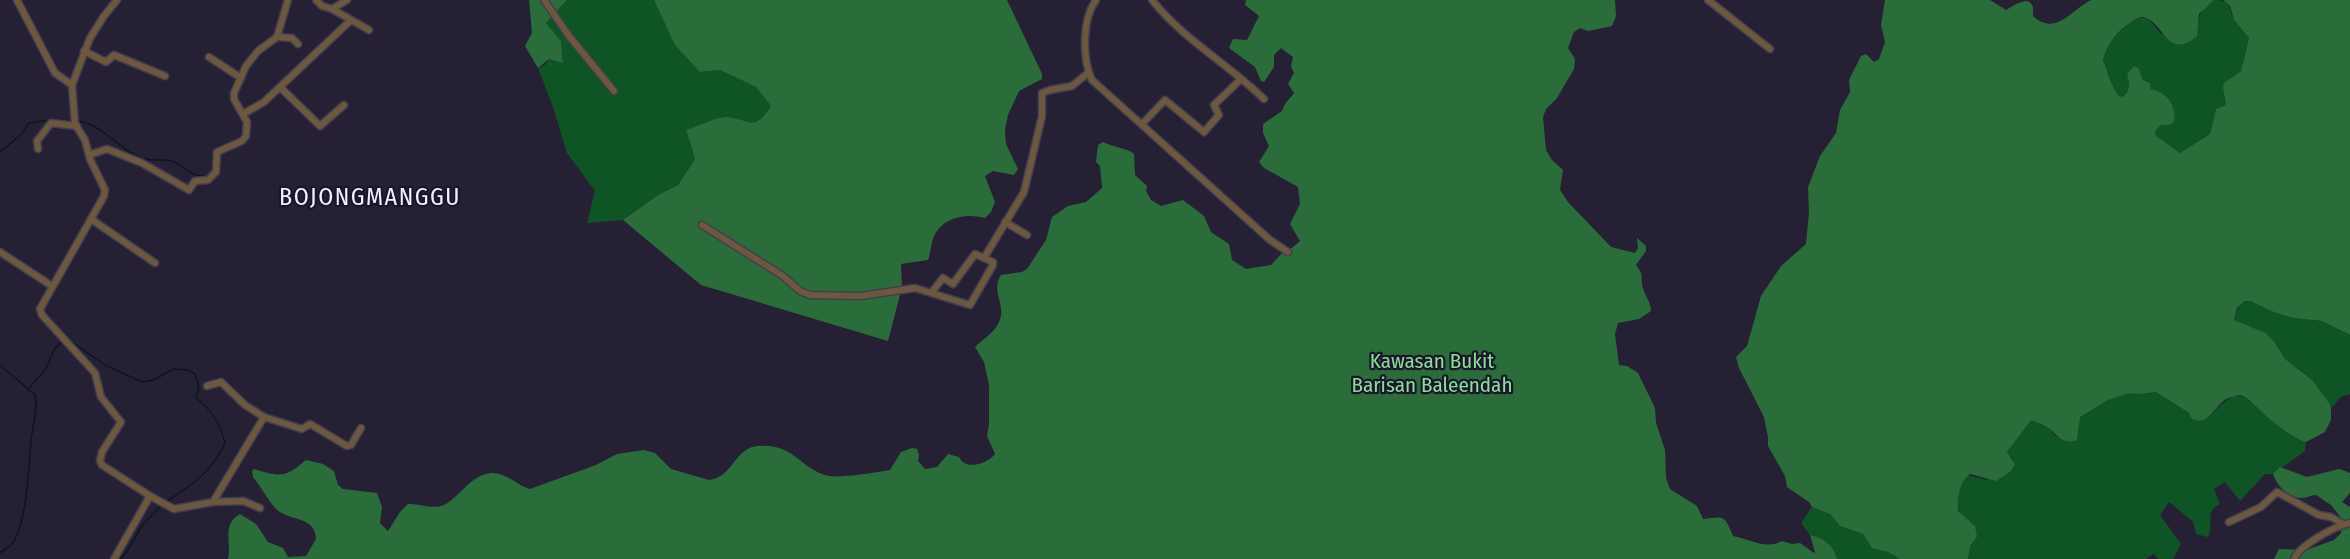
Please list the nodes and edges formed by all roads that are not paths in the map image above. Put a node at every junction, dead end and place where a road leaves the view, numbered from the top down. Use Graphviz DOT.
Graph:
graph roads {
  1 [pos="17,0"];
  2 [pos="117,0"];
  3 [pos="288,0"];
  4 [pos="316,0"];
  5 [pos="347,0"];
  6 [pos="544,0"];
  7 [pos="1096,0"];
  8 [pos="1152,0"];
  9 [pos="1708,0"];
  10 [pos="332,9"];
  11 [pos="351,20"];
  12 [pos="369,30"];
  13 [pos="277,37"];
  14 [pos="298,44"];
  15 [pos="1770,49"];
  16 [pos="84,51"];
  17 [pos="209,57"];
  18 [pos="1088,72"];
  19 [pos="165,76"];
  20 [pos="238,76"];
  21 [pos="1241,80"];
  22 [pos="72,85"];
  23 [pos="280,87"];
  24 [pos="614,91"];
  25 [pos="1264,99"];
  26 [pos="344,105"];
  27 [pos="243,114"];
  28 [pos="75,122"];
  29 [pos="1142,124"];
  30 [pos="38,149"];
  31 [pos="89,155"];
  32 [pos="91,219"];
  33 [pos="1005,222"];
  34 [pos="702,225"];
  35 [pos="1027,235"];
  36 [pos="0,252"];
  37 [pos="1288,252"];
  38 [pos="984,258"];
  39 [pos="155,263"];
  40 [pos="52,286"];
  41 [pos="932,292"];
  42 [pos="207,386"];
  43 [pos="264,417"];
  44 [pos="361,428"];
  45 [pos="150,496"];
  46 [pos="213,502"];
  47 [pos="260,508"];
  48 [pos="2229,522"];
  49 [pos="2347,523"];
  50 [pos="114,559"];
  51 [pos="2294,559"];
  1 -- 22 [label="street"];
  2 -- 16 [label="street"];
  3 -- 13 [label="street"];
  4 -- 10 [label="street"];
  5 -- 10 [label="street"];
  6 -- 24 [label="street"];
  7 -- 18 [label="street"];
  8 -- 21 [label="street"];
  9 -- 15 [label="street"];
  10 -- 11 [label="street"];
  11 -- 12 [label="street"];
  11 -- 23 [label="street"];
  13 -- 14 [label="street"];
  13 -- 20 [label="street"];
  16 -- 19 [label="street"];
  16 -- 22 [label="street"];
  17 -- 20 [label="street"];
  18 -- 29 [label="street"];
  18 -- 33 [label="street"];
  20 -- 27 [label="street"];
  21 -- 25 [label="street"];
  21 -- 29 [label="street"];
  22 -- 28 [label="street"];
  23 -- 26 [label="street"];
  23 -- 27 [label="street"];
  27 -- 31 [label="street"];
  28 -- 30 [label="street"];
  28 -- 31 [label="street"];
  29 -- 37 [label="street"];
  31 -- 32 [label="street"];
  32 -- 39 [label="street"];
  32 -- 40 [label="street"];
  33 -- 35 [label="street"];
  33 -- 38 [label="street"];
  34 -- 41 [label="street"];
  36 -- 40 [label="street"];
  38 -- 41 [label="street"];
  38 -- 41 [label="street"];
  40 -- 45 [label="street"];
  42 -- 43 [label="street"];
  43 -- 44 [label="street"];
  43 -- 46 [label="street"];
  45 -- 46 [label="street"];
  45 -- 50 [label="street"];
  46 -- 47 [label="street"];
  48 -- 49 [label="street"];
  49 -- 51 [label="street"];
}
